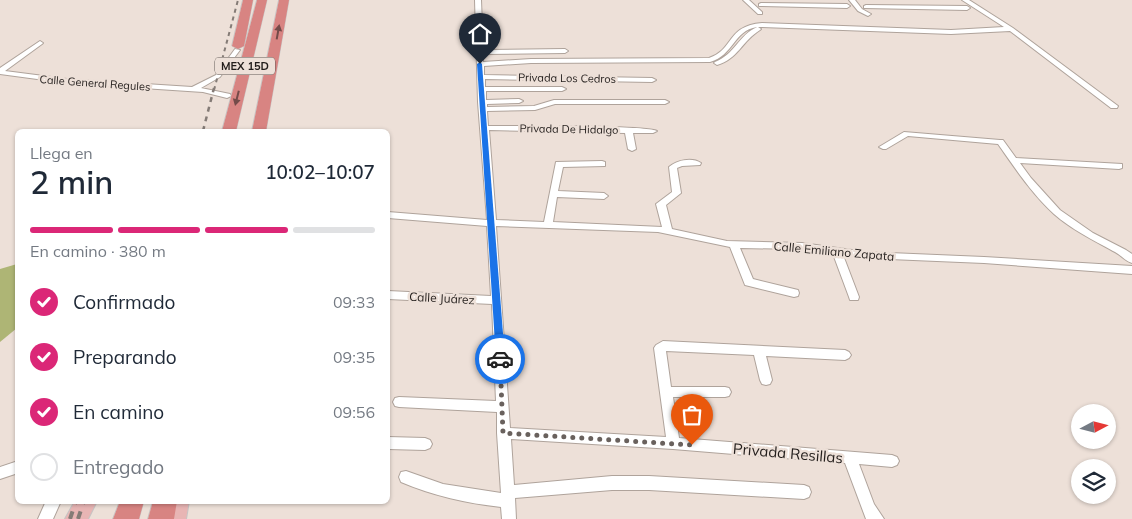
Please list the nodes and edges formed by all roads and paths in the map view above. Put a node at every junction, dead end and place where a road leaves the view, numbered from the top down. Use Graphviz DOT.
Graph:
graph roads {
  1 [pos="248,0"];
  2 [pos="262,0"];
  3 [pos="272,0"];
  4 [pos="284,0"];
  5 [pos="478,0"];
  6 [pos="746,0"];
  7 [pos="852,0"];
  8 [pos="902,0"];
  9 [pos="965,0"];
  10 [pos="798,3"];
  11 [pos="761,5"];
  12 [pos="847,6"];
  13 [pos="866,7"];
  14 [pos="908,7"];
  15 [pos="967,8"];
  16 [pos="760,13"];
  17 [pos="868,14"];
  18 [pos="783,25"];
  19 [pos="1011,29"];
  20 [pos="40,43"];
  21 [pos="738,48"];
  22 [pos="237,50"];
  23 [pos="566,51"];
  24 [pos="479,52"];
  25 [pos="724,55"];
  26 [pos="0,60"];
  27 [pos="14,62"];
  28 [pos="480,64"];
  29 [pos="508,64"];
  30 [pos="0,72"];
  31 [pos="482,77"];
  32 [pos="652,80"];
  33 [pos="191,89"];
  34 [pos="482,89"];
  35 [pos="562,89"];
  36 [pos="227,96"];
  37 [pos="519,101"];
  38 [pos="665,102"];
  39 [pos="483,105"];
  40 [pos="1114,106"];
  41 [pos="484,128"];
  42 [pos="218,129"];
  43 [pos="230,129"];
  44 [pos="250,129"];
  45 [pos="259,129"];
  46 [pos="629,130"];
  47 [pos="654,131"];
  48 [pos="883,147"];
  49 [pos="632,149"];
  50 [pos="1014,160"];
  51 [pos="697,163"];
  52 [pos="602,164"];
  53 [pos="1119,166"];
  54 [pos="555,194"];
  55 [pos="604,196"];
  56 [pos="390,215"];
  57 [pos="492,223"];
  58 [pos="548,224"];
  59 [pos="668,231"];
  60 [pos="734,245"];
  61 [pos="836,252"];
  62 [pos="1132,260"];
  63 [pos="1132,270"];
  64 [pos="794,293"];
  65 [pos="390,295"];
  66 [pos="854,298"];
  67 [pos="497,300"];
  68 [pos="758,350"];
  69 [pos="845,355"];
  70 [pos="766,380"];
  71 [pos="666,392"];
  72 [pos="725,392"];
  73 [pos="399,402"];
  74 [pos="503,407"];
  75 [pos="503,433"];
  76 [pos="390,443"];
  77 [pos="672,443"];
  78 [pos="425,444"];
  79 [pos="850,458"];
  80 [pos="892,461"];
  81 [pos="15,468"];
  82 [pos="0,473"];
  83 [pos="406,477"];
  84 [pos="804,492"];
  85 [pos="508,497"];
  86 [pos="52,504"];
  87 [pos="84,504"];
  88 [pos="131,504"];
  89 [pos="164,504"];
  90 [pos="178,504"];
  91 [pos="45,519"];
  92 [pos="76,519"];
  93 [pos="126,519"];
  94 [pos="161,519"];
  95 [pos="175,519"];
  96 [pos="509,519"];
  97 [pos="877,519"];
  1 -- 22 [label="highway"];
  2 -- 43 [label="highway, MEX 15D, one-way"];
  3 -- 44 [label="highway, MEX 15D"];
  45 -- 4 [label="highway, one-way"];
  5 -- 24 [label="street"];
  6 -- 16 [label="street"];
  7 -- 17 [label="street"];
  8 -- 14 [label="street"];
  9 -- 19 [label="street"];
  10 -- 11 [label="street"];
  10 -- 12 [label="street"];
  13 -- 14 [label="street"];
  14 -- 15 [label="street"];
  18 -- 19 [label="street"];
  18 -- 21 [label="street"];
  18 -- 25 [label="street"];
  19 -- 40 [label="street"];
  20 -- 27 [label="street, Calle General Regules"];
  21 -- 25 [label="street"];
  21 -- 29 [label="street"];
  22 -- 33 [label="street, Calle General Regules"];
  22 -- 36 [label="highway"];
  23 -- 24 [label="street"];
  24 -- 28 [label="street"];
  25 -- 29 [label="street"];
  26 -- 27 [label="street"];
  27 -- 30 [label="street, Calle General Regules"];
  28 -- 29 [label="street"];
  28 -- 31 [label="street"];
  30 -- 33 [label="street, Calle General Regules"];
  31 -- 32 [label="street, Privada Los Cedros"];
  31 -- 34 [label="street"];
  33 -- 36 [label="street, Calle General Regules"];
  34 -- 35 [label="street"];
  34 -- 39 [label="street"];
  36 -- 42 [label="highway"];
  37 -- 39 [label="street"];
  38 -- 39 [label="street"];
  39 -- 41 [label="street"];
  41 -- 46 [label="street, Privada De Hidalgo"];
  41 -- 57 [label="street"];
  46 -- 47 [label="street, Privada De Hidalgo"];
  46 -- 49 [label="street"];
  48 -- 50 [label="street"];
  50 -- 53 [label="street"];
  50 -- 62 [label="street"];
  51 -- 59 [label="street"];
  52 -- 54 [label="street"];
  54 -- 55 [label="street"];
  54 -- 58 [label="street"];
  56 -- 57 [label="street, Calle Emiliano Zapata"];
  57 -- 58 [label="street, Calle Emiliano Zapata"];
  57 -- 67 [label="street"];
  58 -- 59 [label="street, Calle Emiliano Zapata"];
  59 -- 60 [label="street, Calle Emiliano Zapata"];
  60 -- 61 [label="street, Calle Emiliano Zapata"];
  60 -- 64 [label="street"];
  61 -- 63 [label="street, Calle Emiliano Zapata"];
  61 -- 66 [label="street"];
  65 -- 67 [label="street, Calle Juárez"];
  67 -- 74 [label="street"];
  68 -- 69 [label="street"];
  68 -- 70 [label="street"];
  68 -- 71 [label="street"];
  71 -- 72 [label="street"];
  71 -- 77 [label="street"];
  73 -- 74 [label="street"];
  74 -- 75 [label="street"];
  75 -- 77 [label="street, Privada Resillas"];
  75 -- 85 [label="street"];
  76 -- 78 [label="street"];
  77 -- 79 [label="street, Privada Resillas"];
  79 -- 80 [label="street, Privada Resillas"];
  79 -- 97 [label="street"];
  81 -- 82 [label="street"];
  83 -- 85 [label="street"];
  84 -- 85 [label="street"];
  85 -- 96 [label="street"];
  86 -- 91 [label="street"];
  87 -- 92 [label="main road"];
  88 -- 93 [label="highway"];
  89 -- 94 [label="highway"];
  90 -- 95 [label="main road"];
}
